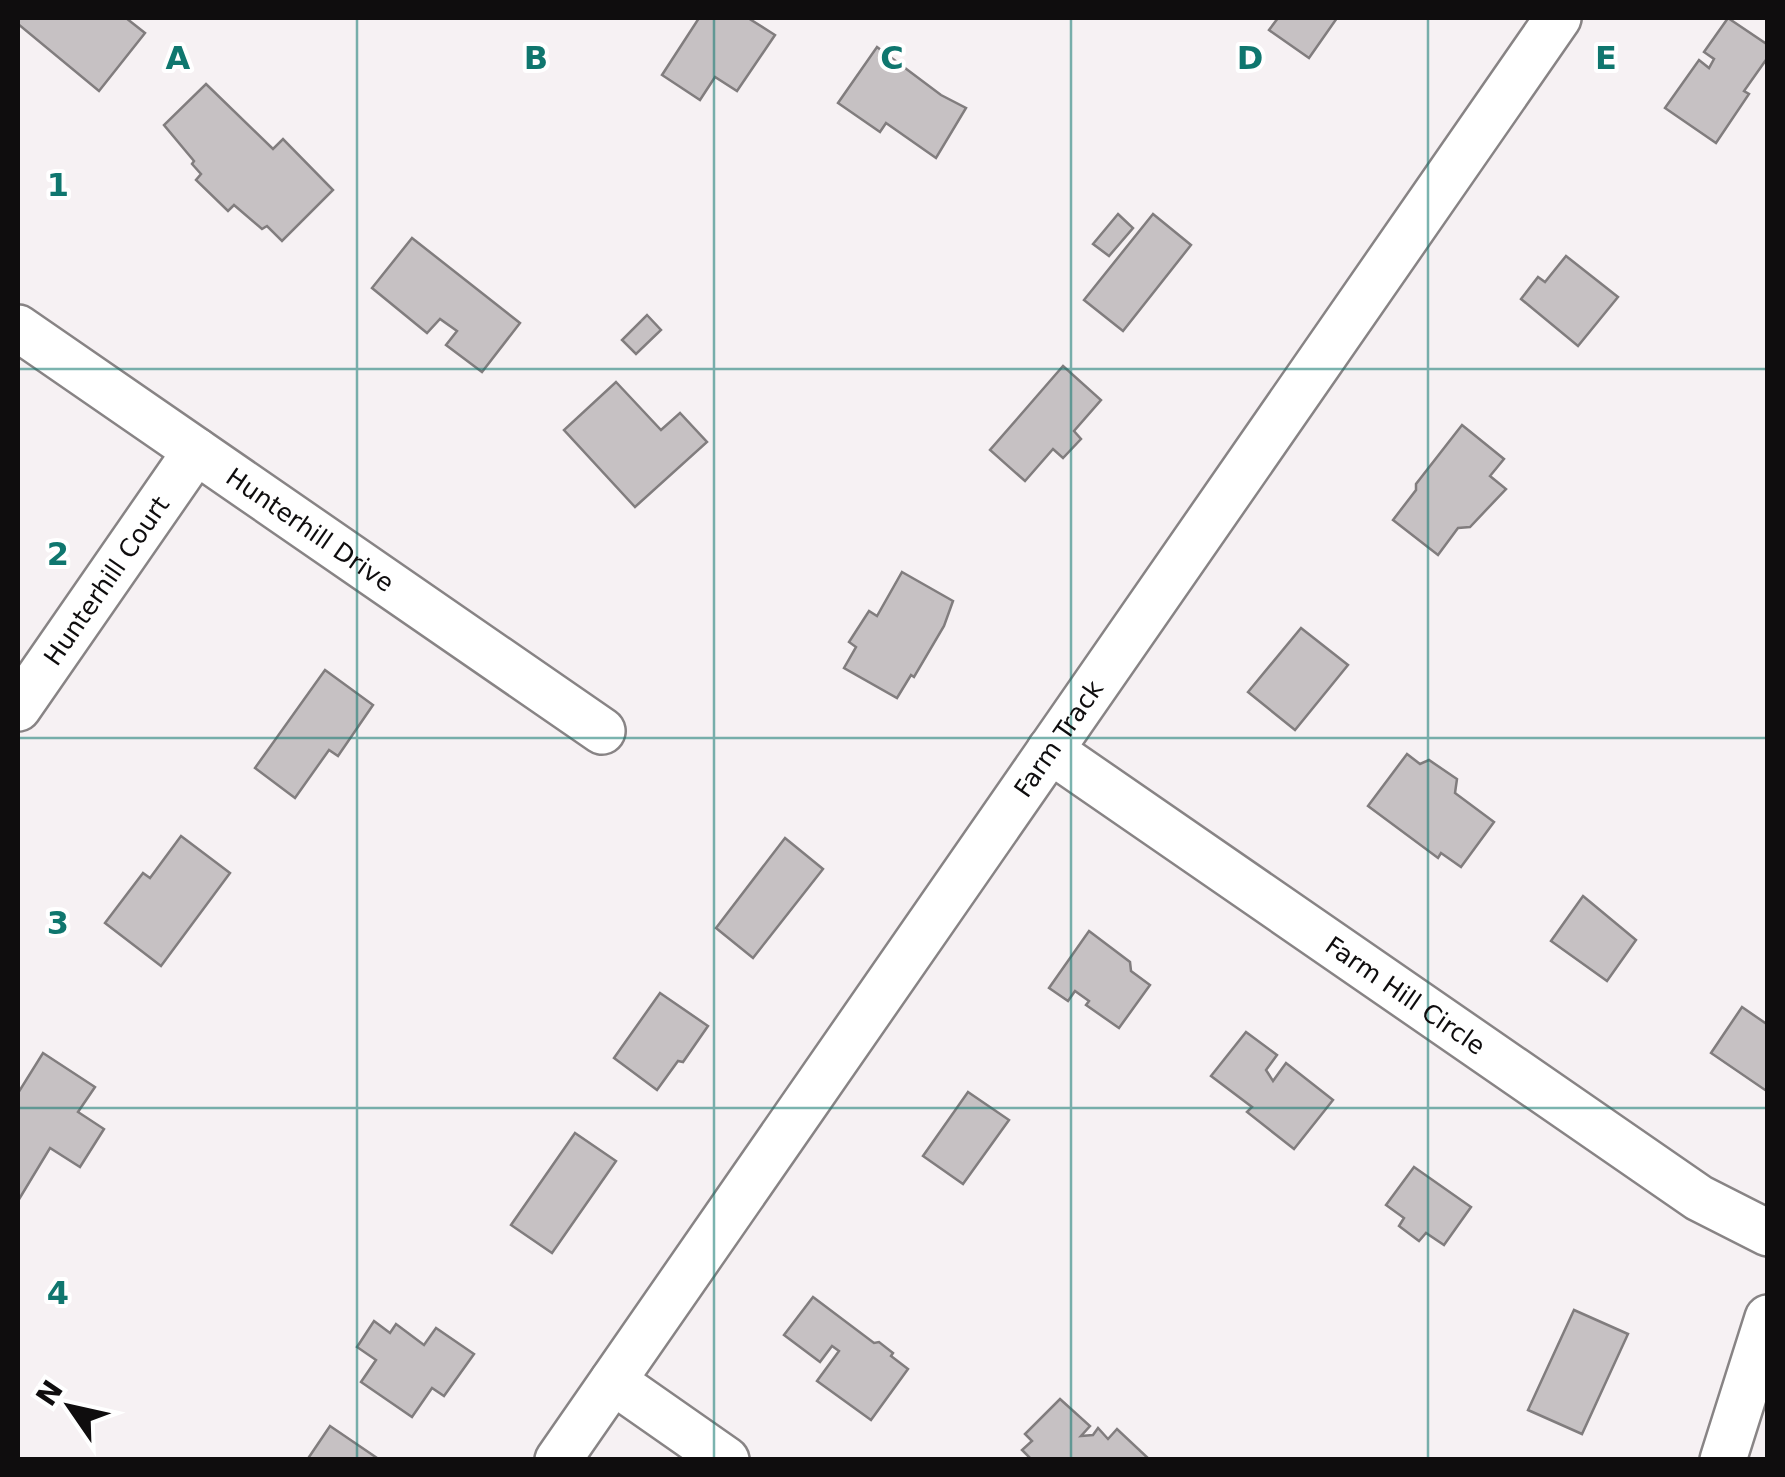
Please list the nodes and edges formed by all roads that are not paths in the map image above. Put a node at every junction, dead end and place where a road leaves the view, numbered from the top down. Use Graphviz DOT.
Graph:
graph roads {
  1 [pos="1558,18"];
  2 [pos="18,328"];
  3 [pos="196,451"];
  4 [pos="18,708"];
  5 [pos="602,731"];
  6 [pos="1050,750"];
  7 [pos="1768,1233"];
  8 [pos="1768,1318"];
  9 [pos="613,1380"];
  10 [pos="558,1460"];
  11 [pos="726,1460"];
  12 [pos="1723,1460"];
  1 -- 6 [label="street, Farm Track"];
  2 -- 3 [label="street, Hunterhill Drive"];
  3 -- 4 [label="street, Hunterhill Court"];
  3 -- 5 [label="street, Hunterhill Drive"];
  6 -- 7 [label="street, Farm Hill Circle"];
  6 -- 9 [label="street, Farm Track"];
  8 -- 12 [label="street"];
  9 -- 10 [label="street, Farm Track"];
  9 -- 11 [label="street"];
}
